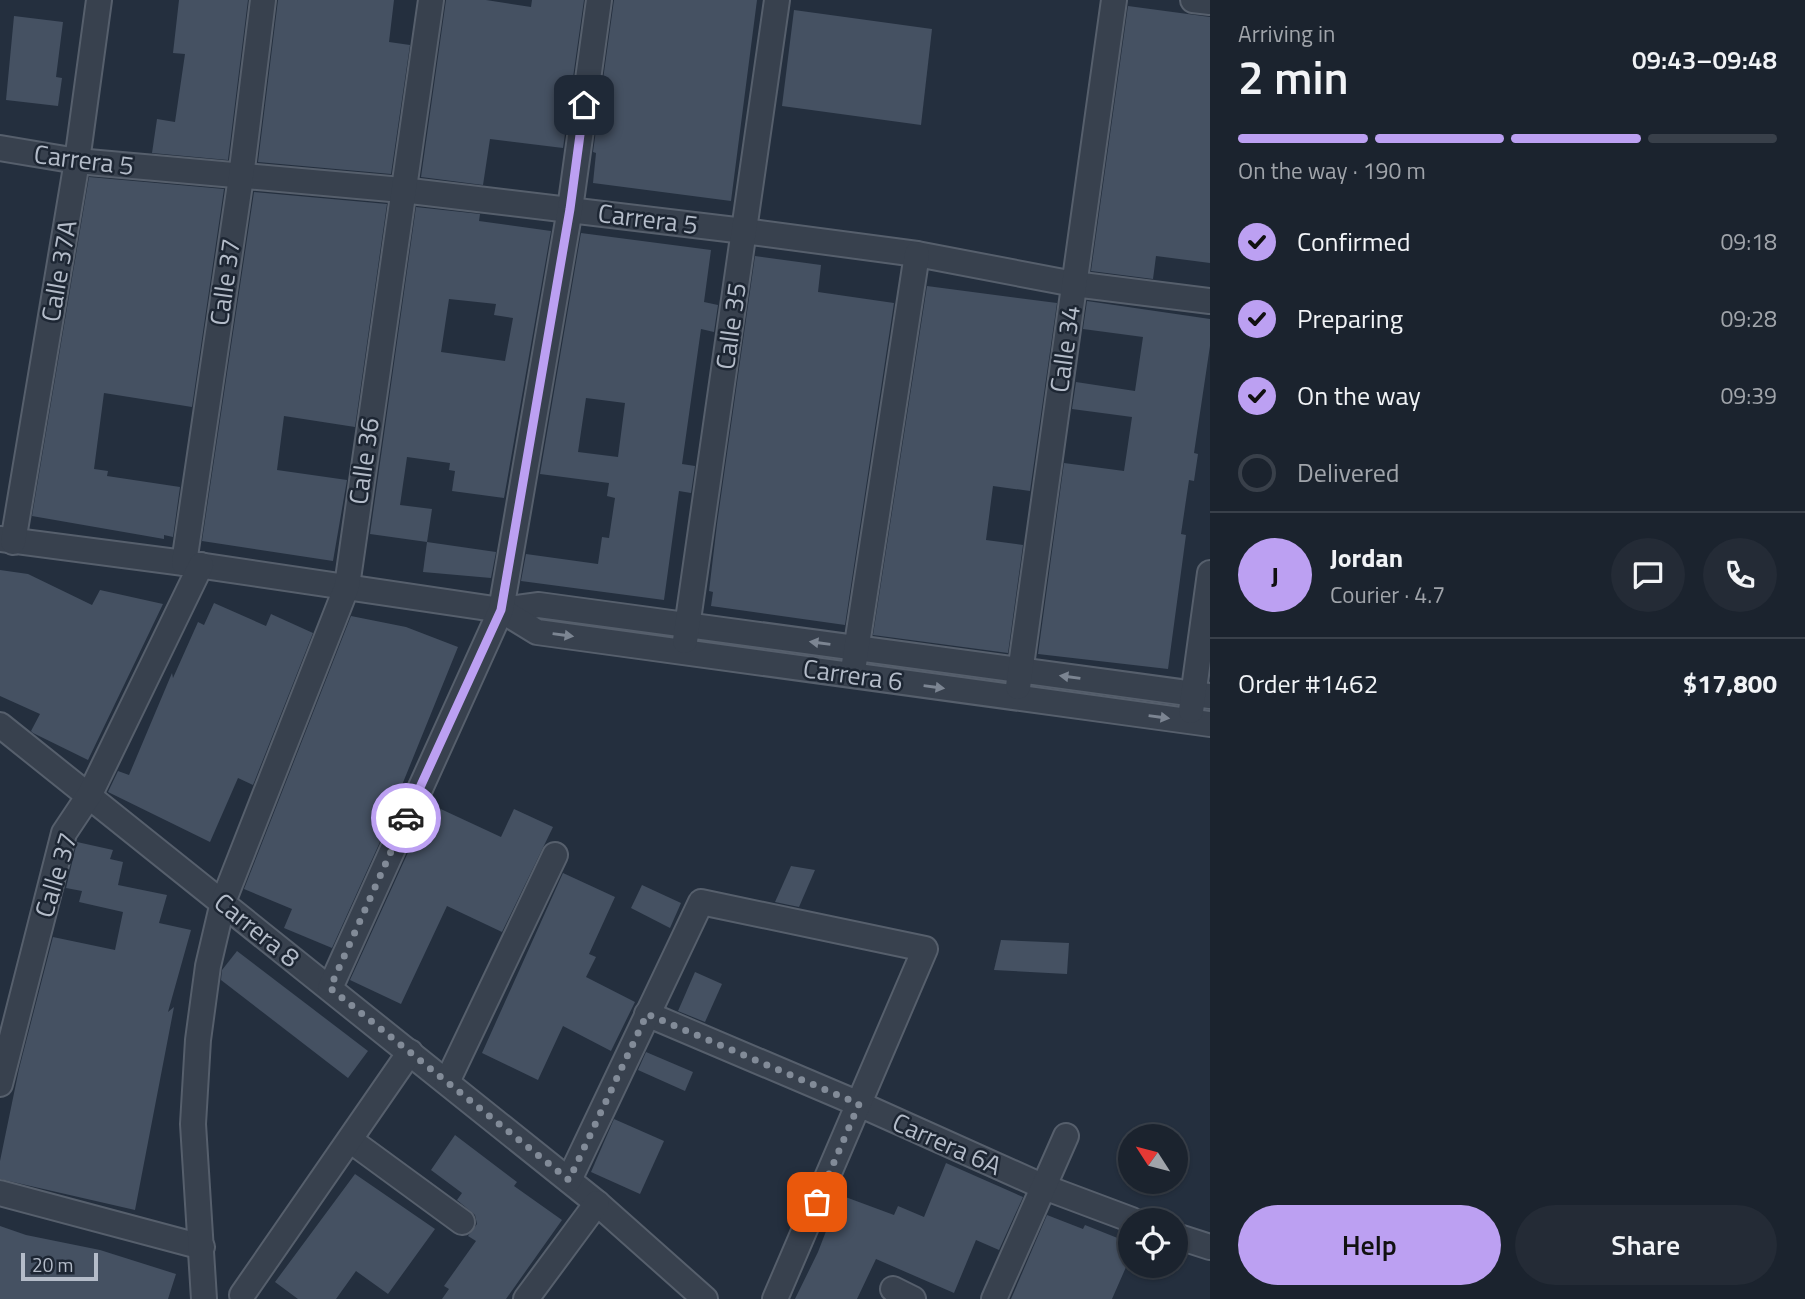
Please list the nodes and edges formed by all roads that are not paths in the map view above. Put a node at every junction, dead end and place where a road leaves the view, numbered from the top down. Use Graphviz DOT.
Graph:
graph roads {
  1 [pos="99,0"];
  2 [pos="263,0"];
  3 [pos="431,0"];
  4 [pos="599,0"];
  5 [pos="777,0"];
  6 [pos="1114,0"];
  7 [pos="1193,0"];
  8 [pos="1210,2"];
  9 [pos="0,148"];
  10 [pos="77,161"];
  11 [pos="241,177"];
  12 [pos="402,190"];
  13 [pos="570,209"];
  14 [pos="744,231"];
  15 [pos="917,254"];
  16 [pos="1074,284"];
  17 [pos="1210,300"];
  18 [pos="6,541"];
  19 [pos="193,564"];
  20 [pos="1210,573"];
  21 [pos="347,586"];
  22 [pos="501,610"];
  23 [pos="688,625"];
  24 [pos="856,648"];
  25 [pos="684,652"];
  26 [pos="1020,670"];
  27 [pos="852,675"];
  28 [pos="1202,695"];
  29 [pos="1016,698"];
  30 [pos="1200,723"];
  31 [pos="0,726"];
  32 [pos="90,794"];
  33 [pos="555,855"];
  34 [pos="223,902"];
  35 [pos="330,988"];
  36 [pos="647,1014"];
  37 [pos="410,1052"];
  38 [pos="447,1082"];
  39 [pos="0,1084"];
  40 [pos="859,1104"];
  41 [pos="1066,1136"];
  42 [pos="350,1140"];
  43 [pos="569,1180"];
  44 [pos="1044,1187"];
  45 [pos="0,1194"];
  46 [pos="597,1203"];
  47 [pos="1118,1215"];
  48 [pos="462,1222"];
  49 [pos="1188,1240"];
  50 [pos="1210,1247"];
  51 [pos="202,1257"];
  52 [pos="245,1297"];
  53 [pos="204,1299"];
  54 [pos="526,1299"];
  55 [pos="705,1299"];
  56 [pos="775,1299"];
  57 [pos="994,1299"];
  1 -- 10 [label="street, Calle 37A"];
  2 -- 11 [label="street, Calle 37"];
  3 -- 12 [label="street, Calle 36"];
  4 -- 13 [label="street"];
  5 -- 14 [label="street, Calle 35"];
  6 -- 16 [label="street, Calle 34"];
  7 -- 8 [label="street"];
  9 -- 10 [label="street, Carrera 5"];
  10 -- 11 [label="street, Carrera 5"];
  10 -- 18 [label="street, Calle 37A"];
  11 -- 12 [label="street, Carrera 5"];
  11 -- 19 [label="street, Calle 37"];
  12 -- 13 [label="street, Carrera 5"];
  12 -- 21 [label="street, Calle 36"];
  13 -- 14 [label="street, Carrera 5"];
  13 -- 22 [label="street"];
  14 -- 15 [label="street, Carrera 5"];
  14 -- 23 [label="street, Calle 35"];
  15 -- 16 [label="street, Carrera 5"];
  15 -- 24 [label="street"];
  16 -- 17 [label="street, Carrera 5"];
  16 -- 26 [label="street, Calle 34"];
  18 -- 19 [label="street, Carrera 6"];
  19 -- 21 [label="street, Carrera 6"];
  19 -- 32 [label="street, Calle 37"];
  20 -- 28 [label="street"];
  21 -- 22 [label="street, Carrera 6"];
  21 -- 34 [label="street, Calle 36"];
  22 -- 23 [label="street, Carrera 6"];
  22 -- 25 [label="street, Carrera 6, one-way"];
  22 -- 35 [label="street"];
  24 -- 23 [label="street, Carrera 6, one-way"];
  23 -- 25 [label="street, Calle 35"];
  24 -- 26 [label="street, Carrera 6"];
  24 -- 27 [label="street"];
  25 -- 27 [label="street, Carrera 6"];
  28 -- 26 [label="street, Carrera 6, one-way"];
  26 -- 29 [label="street, Calle 34"];
  27 -- 29 [label="street, Carrera 6, one-way"];
  28 -- 30 [label="street"];
  29 -- 30 [label="street, Carrera 6, one-way"];
  31 -- 32 [label="street, Carrera 8"];
  32 -- 34 [label="street, Carrera 8"];
  32 -- 39 [label="street, Calle 37"];
  33 -- 38 [label="street"];
  34 -- 35 [label="street, Carrera 8"];
  34 -- 51 [label="street, Calle 36"];
  35 -- 37 [label="street, Carrera 8"];
  36 -- 40 [label="street, Carrera 6A"];
  36 -- 40 [label="street"];
  36 -- 43 [label="street"];
  37 -- 38 [label="street, Carrera 8"];
  37 -- 42 [label="street"];
  38 -- 43 [label="street, Carrera 8"];
  40 -- 44 [label="street, Carrera 6A"];
  40 -- 56 [label="street"];
  41 -- 44 [label="street"];
  42 -- 48 [label="street"];
  42 -- 52 [label="street"];
  43 -- 46 [label="street, Carrera 8"];
  44 -- 47 [label="street, Carrera 6A"];
  44 -- 57 [label="street"];
  45 -- 51 [label="street"];
  46 -- 54 [label="street"];
  46 -- 55 [label="street, Carrera 8"];
  49 -- 50 [label="street"];
  51 -- 52 [label="street"];
  51 -- 53 [label="street, Calle 36"];
}
